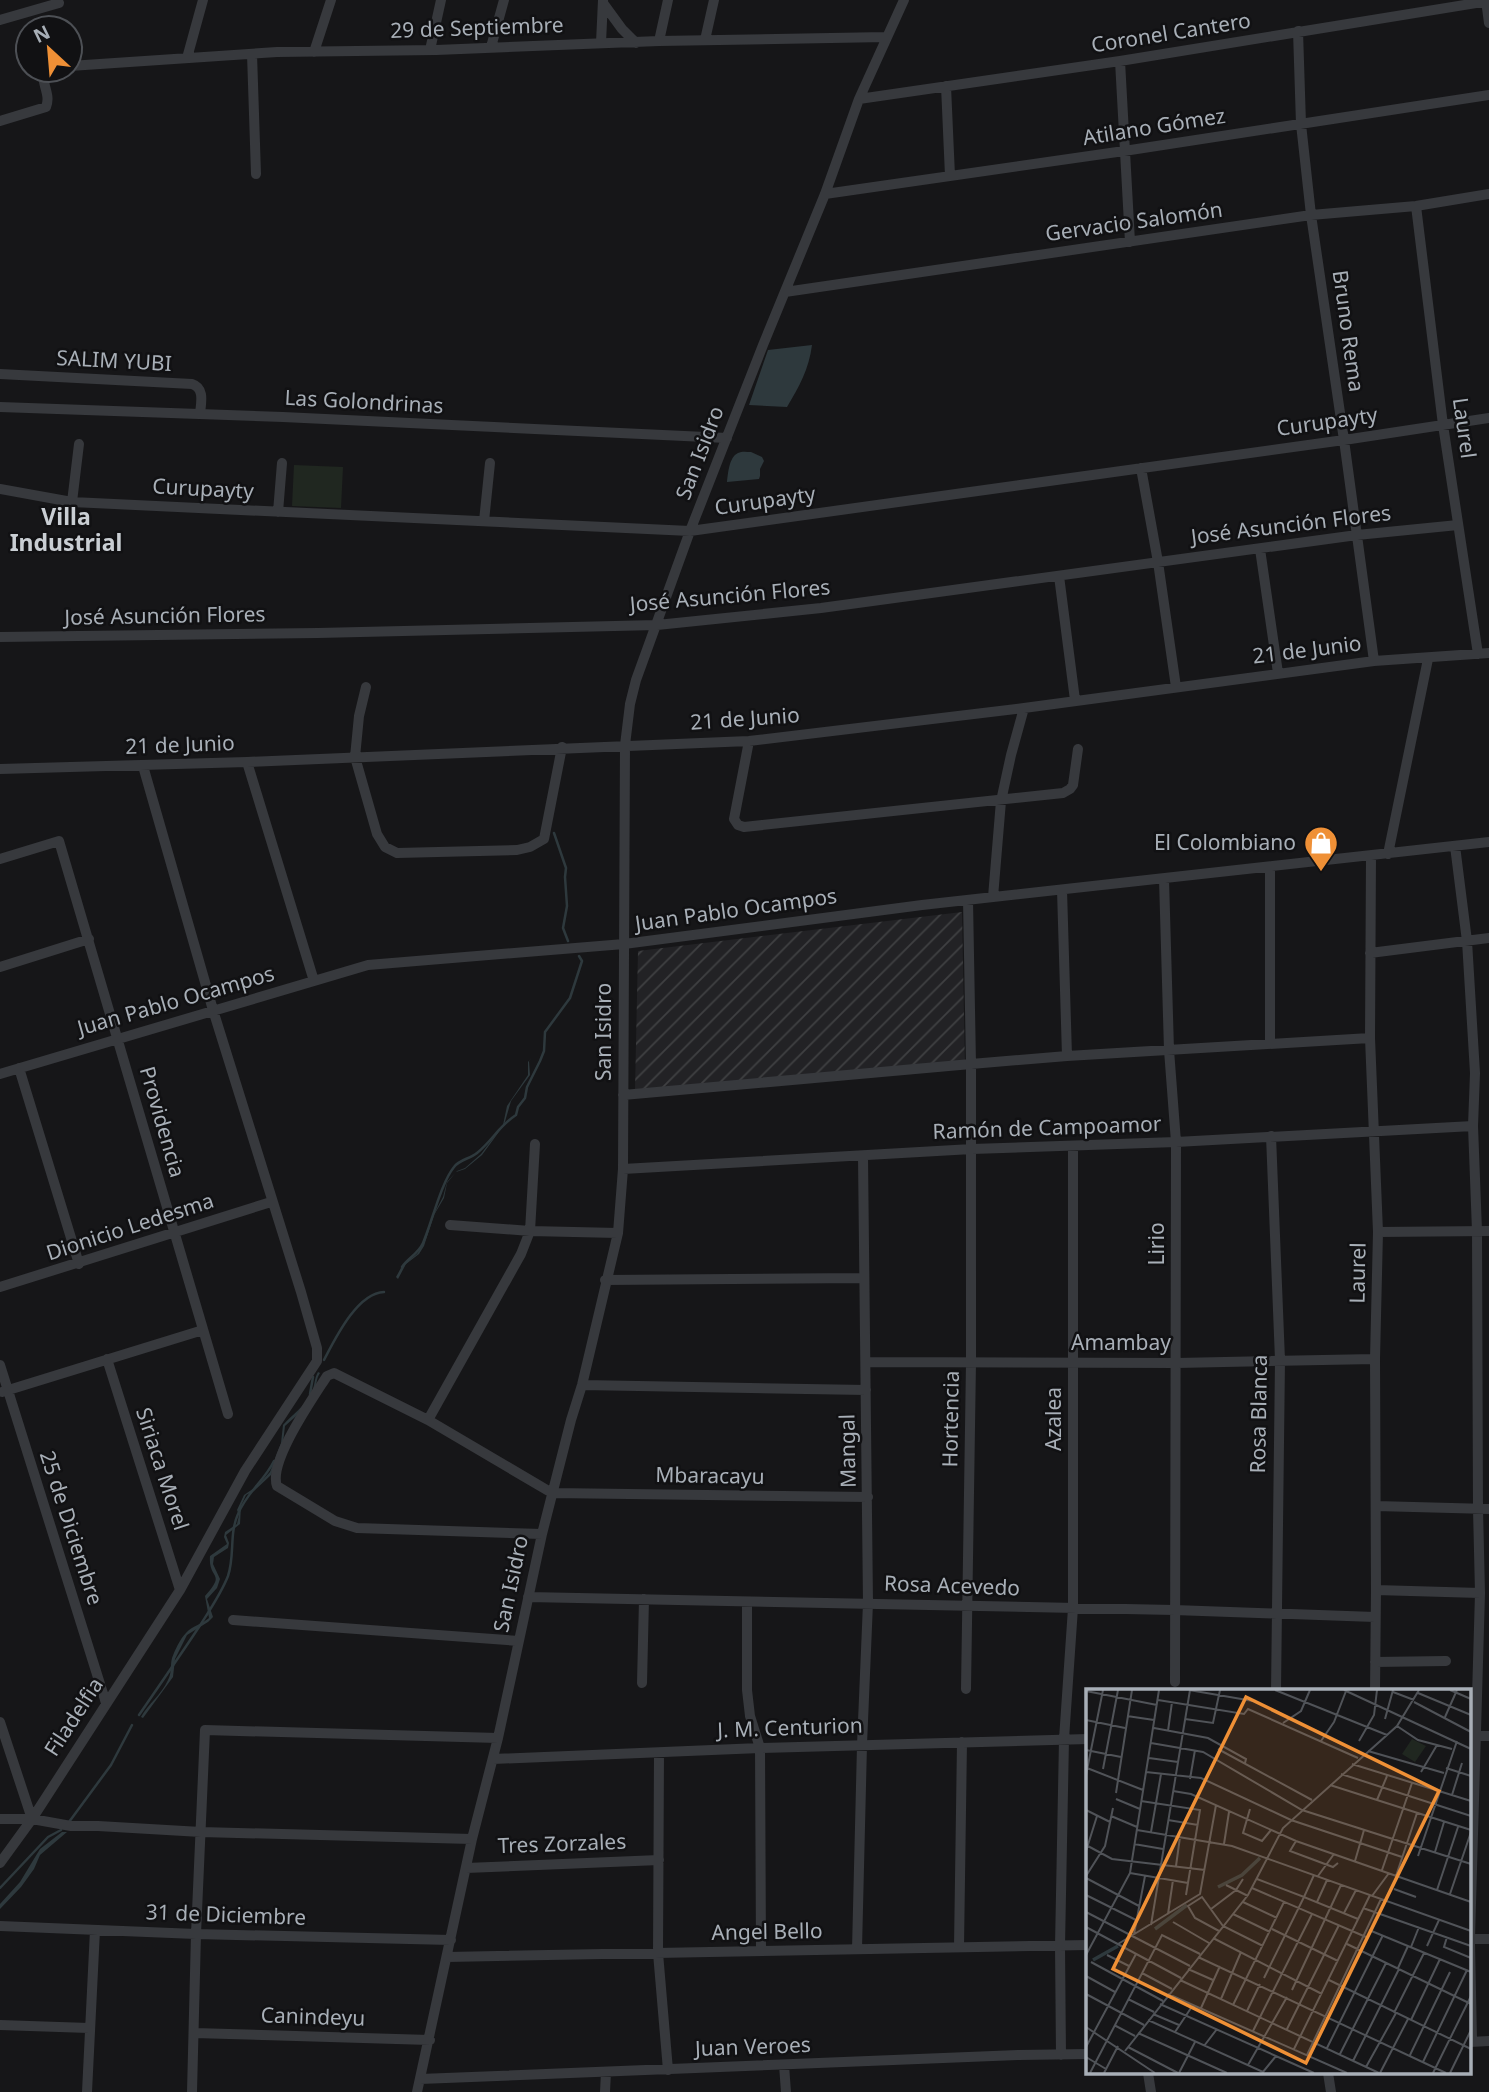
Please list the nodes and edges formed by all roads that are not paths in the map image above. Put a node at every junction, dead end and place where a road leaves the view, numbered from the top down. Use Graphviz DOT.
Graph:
graph roads {
  1 [pos="18,0"];
  2 [pos="204,0"];
  3 [pos="331,0"];
  4 [pos="441,0"];
  5 [pos="504,0"];
  6 [pos="668,0"];
  7 [pos="715,0"];
  8 [pos="904,0"];
  9 [pos="603,1"];
  10 [pos="1487,1"];
  11 [pos="59,3"];
  12 [pos="22,13"];
  13 [pos="0,20"];
  14 [pos="1489,23"];
  15 [pos="1298,32"];
  16 [pos="886,37"];
  17 [pos="705,40"];
  18 [pos="659,41"];
  19 [pos="601,43"];
  20 [pos="636,43"];
  21 [pos="491,47"];
  22 [pos="430,50"];
  23 [pos="314,52"];
  24 [pos="252,54"];
  25 [pos="187,58"];
  26 [pos="1120,61"];
  27 [pos="84,65"];
  28 [pos="44,84"];
  29 [pos="946,86"];
  30 [pos="1489,95"];
  31 [pos="859,99"];
  32 [pos="0,121"];
  33 [pos="1301,124"];
  34 [pos="1124,151"];
  35 [pos="256,174"];
  36 [pos="950,176"];
  37 [pos="825,194"];
  38 [pos="1489,194"];
  39 [pos="1416,206"];
  40 [pos="1311,215"];
  41 [pos="1130,242"];
  42 [pos="785,292"];
  43 [pos="0,373"];
  44 [pos="0,407"];
  45 [pos="200,414"];
  46 [pos="1489,418"];
  47 [pos="1443,425"];
  48 [pos="727,438"];
  49 [pos="1344,440"];
  50 [pos="79,444"];
  51 [pos="282,463"];
  52 [pos="490,463"];
  53 [pos="1141,468"];
  54 [pos="0,489"];
  55 [pos="72,502"];
  56 [pos="278,512"];
  57 [pos="484,521"];
  58 [pos="1458,525"];
  59 [pos="690,531"];
  60 [pos="1357,535"];
  61 [pos="1260,549"];
  62 [pos="1158,562"];
  63 [pos="1059,576"];
  64 [pos="657,625"];
  65 [pos="0,637"];
  66 [pos="1483,654"];
  67 [pos="1428,659"];
  68 [pos="1374,661"];
  69 [pos="1278,673"];
  70 [pos="366,687"];
  71 [pos="1176,687"];
  72 [pos="1074,700"];
  73 [pos="1024,708"];
  74 [pos="749,741"];
  75 [pos="625,745"];
  76 [pos="562,747"];
  77 [pos="1078,749"];
  78 [pos="355,757"];
  79 [pos="247,762"];
  80 [pos="143,766"];
  81 [pos="0,769"];
  82 [pos="1001,801"];
  83 [pos="1489,842"];
  84 [pos="1454,846"];
  85 [pos="1388,854"];
  86 [pos="1371,856"];
  87 [pos="0,859"];
  88 [pos="1270,867"];
  89 [pos="1164,879"];
  90 [pos="1062,890"];
  91 [pos="993,897"];
  92 [pos="968,900"];
  93 [pos="1489,938"];
  94 [pos="89,939"];
  95 [pos="1467,941"];
  96 [pos="624,944"];
  97 [pos="1370,953"];
  98 [pos="0,967"];
  99 [pos="314,981"];
  100 [pos="213,1010"];
  101 [pos="118,1038"];
  102 [pos="1370,1038"];
  103 [pos="1270,1044"];
  104 [pos="1169,1050"];
  105 [pos="1067,1056"];
  106 [pos="971,1063"];
  107 [pos="19,1068"];
  108 [pos="1489,1072"];
  109 [pos="1475,1073"];
  110 [pos="0,1074"];
  111 [pos="623,1095"];
  112 [pos="1473,1126"];
  113 [pos="1375,1130"];
  114 [pos="1271,1136"];
  115 [pos="1175,1142"];
  116 [pos="535,1144"];
  117 [pos="1073,1146"];
  118 [pos="972,1149"];
  119 [pos="863,1157"];
  120 [pos="623,1169"];
  121 [pos="271,1202"];
  122 [pos="450,1225"];
  123 [pos="530,1231"];
  124 [pos="1477,1231"];
  125 [pos="1489,1231"];
  126 [pos="1378,1232"];
  127 [pos="174,1233"];
  128 [pos="618,1233"];
  129 [pos="79,1264"];
  130 [pos="863,1278"];
  131 [pos="605,1280"];
  132 [pos="0,1287"];
  133 [pos="203,1330"];
  134 [pos="107,1359"];
  135 [pos="1375,1359"];
  136 [pos="1280,1360"];
  137 [pos="866,1362"];
  138 [pos="971,1362"];
  139 [pos="1073,1362"];
  140 [pos="1177,1363"];
  141 [pos="0,1365"];
  142 [pos="582,1385"];
  143 [pos="866,1390"];
  144 [pos="4,1391"];
  145 [pos="228,1414"];
  146 [pos="428,1420"];
  147 [pos="552,1493"];
  148 [pos="868,1497"];
  149 [pos="1376,1506"];
  150 [pos="1483,1509"];
  151 [pos="542,1534"];
  152 [pos="180,1590"];
  153 [pos="1376,1590"];
  154 [pos="1480,1593"];
  155 [pos="528,1597"];
  156 [pos="644,1600"];
  157 [pos="747,1602"];
  158 [pos="868,1603"];
  159 [pos="967,1607"];
  160 [pos="1073,1608"];
  161 [pos="1174,1610"];
  162 [pos="1278,1613"];
  163 [pos="1375,1617"];
  164 [pos="233,1620"];
  165 [pos="519,1641"];
  166 [pos="1446,1661"];
  167 [pos="1376,1662"];
  168 [pos="1175,1682"];
  169 [pos="642,1683"];
  170 [pos="966,1689"];
  171 [pos="1276,1689"];
  172 [pos="1375,1689"];
  173 [pos="106,1703"];
  174 [pos="0,1722"];
  175 [pos="1479,1736"];
  176 [pos="498,1738"];
  177 [pos="1064,1739"];
  178 [pos="1086,1739"];
  179 [pos="961,1742"];
  180 [pos="862,1745"];
  181 [pos="760,1748"];
  182 [pos="659,1753"];
  183 [pos="493,1759"];
  184 [pos="0,1819"];
  185 [pos="32,1819"];
  186 [pos="201,1832"];
  187 [pos="472,1839"];
  188 [pos="659,1860"];
  189 [pos="0,1863"];
  190 [pos="466,1868"];
  191 [pos="1472,1894"];
  192 [pos="0,1926"];
  193 [pos="95,1930"];
  194 [pos="196,1934"];
  195 [pos="451,1940"];
  196 [pos="1060,1945"];
  197 [pos="1086,1945"];
  198 [pos="959,1947"];
  199 [pos="857,1949"];
  200 [pos="761,1951"];
  201 [pos="658,1953"];
  202 [pos="447,1957"];
  203 [pos="0,2025"];
  204 [pos="89,2028"];
  205 [pos="194,2033"];
  206 [pos="430,2040"];
  207 [pos="1086,2054"];
  208 [pos="1062,2055"];
  209 [pos="784,2065"];
  210 [pos="668,2070"];
  211 [pos="606,2072"];
  212 [pos="1148,2074"];
  213 [pos="1328,2074"];
  214 [pos="420,2079"];
  215 [pos="87,2092"];
  216 [pos="192,2092"];
  217 [pos="417,2092"];
  218 [pos="605,2092"];
  219 [pos="786,2092"];
  220 [pos="1151,2092"];
  221 [pos="1331,2092"];
  1 -- 12 [label="street"];
  2 -- 25 [label="street"];
  3 -- 23 [label="street"];
  4 -- 22 [label="street"];
  5 -- 21 [label="street"];
  6 -- 18 [label="street"];
  7 -- 17 [label="street"];
  8 -- 16 [label="street, San Isidro"];
  9 -- 19 [label="street"];
  9 -- 20 [label="street"];
  10 -- 14 [label="street"];
  10 -- 15 [label="street, Coronel Cantero"];
  11 -- 12 [label="street"];
  12 -- 13 [label="street"];
  15 -- 26 [label="street, Coronel Cantero"];
  15 -- 33 [label="street, Bruno Rema"];
  16 -- 17 [label="street, 29 de Septiembre"];
  16 -- 31 [label="street, San Isidro"];
  17 -- 18 [label="street, 29 de Septiembre"];
  18 -- 20 [label="street, 29 de Septiembre"];
  19 -- 20 [label="street, 29 de Septiembre"];
  19 -- 21 [label="street, 29 de Septiembre"];
  21 -- 22 [label="street, 29 de Septiembre"];
  22 -- 23 [label="street, 29 de Septiembre"];
  23 -- 24 [label="street, 29 de Septiembre"];
  24 -- 25 [label="street, 29 de Septiembre"];
  24 -- 35 [label="street"];
  25 -- 27 [label="street, 29 de Septiembre"];
  26 -- 29 [label="street, Coronel Cantero"];
  26 -- 34 [label="street"];
  28 -- 32 [label="street"];
  29 -- 31 [label="street, Coronel Cantero"];
  29 -- 36 [label="street"];
  30 -- 33 [label="street, Atilano Gómez"];
  31 -- 37 [label="street, San Isidro"];
  33 -- 34 [label="street, Atilano Gómez"];
  33 -- 40 [label="street, Bruno Rema"];
  34 -- 36 [label="street, Atilano Gómez"];
  34 -- 41 [label="street"];
  36 -- 37 [label="street, Atilano Gómez"];
  37 -- 42 [label="street, San Isidro"];
  38 -- 39 [label="street, Gervacio Salomón"];
  39 -- 40 [label="street, Gervacio Salomón"];
  39 -- 47 [label="street, Laurel"];
  40 -- 41 [label="street, Gervacio Salomón"];
  40 -- 49 [label="street, Bruno Rema"];
  41 -- 42 [label="street, Gervacio Salomón"];
  42 -- 48 [label="street, San Isidro"];
  43 -- 45 [label="street, SALIM YUBI"];
  44 -- 45 [label="street, Las Golondrinas"];
  45 -- 48 [label="street, Las Golondrinas"];
  46 -- 47 [label="street, Curupayty"];
  47 -- 49 [label="street, Curupayty"];
  47 -- 58 [label="street, Laurel"];
  48 -- 59 [label="street, San Isidro"];
  49 -- 53 [label="street, Curupayty"];
  49 -- 60 [label="street, Bruno Rema"];
  50 -- 55 [label="street"];
  51 -- 56 [label="street"];
  52 -- 57 [label="street"];
  53 -- 59 [label="street, Curupayty"];
  53 -- 62 [label="street"];
  54 -- 55 [label="street, Curupayty"];
  55 -- 56 [label="street, Curupayty"];
  56 -- 57 [label="street, Curupayty"];
  57 -- 59 [label="street, Curupayty"];
  58 -- 60 [label="street, José Asunción Flores"];
  58 -- 66 [label="street, Laurel"];
  59 -- 64 [label="street, San Isidro"];
  60 -- 61 [label="street, José Asunción Flores"];
  60 -- 68 [label="street, Bruno Rema"];
  61 -- 62 [label="street, José Asunción Flores"];
  61 -- 69 [label="street"];
  62 -- 63 [label="street, José Asunción Flores"];
  62 -- 71 [label="street"];
  63 -- 64 [label="street, José Asunción Flores"];
  63 -- 72 [label="street"];
  64 -- 65 [label="street, José Asunción Flores"];
  64 -- 75 [label="street, San Isidro"];
  66 -- 67 [label="street, 21 de Junio"];
  67 -- 68 [label="street, 21 de Junio"];
  67 -- 85 [label="street"];
  68 -- 69 [label="street, 21 de Junio"];
  69 -- 71 [label="street, 21 de Junio"];
  70 -- 78 [label="street"];
  71 -- 72 [label="street, 21 de Junio"];
  72 -- 73 [label="street, 21 de Junio"];
  73 -- 74 [label="street, 21 de Junio"];
  73 -- 82 [label="street"];
  74 -- 75 [label="street, 21 de Junio"];
  74 -- 82 [label="street"];
  75 -- 76 [label="street, 21 de Junio"];
  75 -- 96 [label="street, San Isidro"];
  76 -- 78 [label="street, 21 de Junio"];
  76 -- 78 [label="street"];
  77 -- 82 [label="street"];
  78 -- 79 [label="street, 21 de Junio"];
  79 -- 80 [label="street, 21 de Junio"];
  79 -- 99 [label="street"];
  80 -- 81 [label="street, 21 de Junio"];
  80 -- 100 [label="street, Filadelfia"];
  82 -- 91 [label="street"];
  83 -- 84 [label="street, Juan Pablo Ocampos"];
  84 -- 85 [label="street, Juan Pablo Ocampos"];
  84 -- 95 [label="street"];
  85 -- 86 [label="street, Juan Pablo Ocampos"];
  86 -- 88 [label="street, Juan Pablo Ocampos"];
  86 -- 97 [label="street, Laurel"];
  87 -- 94 [label="street, Providencia"];
  88 -- 89 [label="street, Juan Pablo Ocampos"];
  88 -- 103 [label="street"];
  89 -- 90 [label="street, Juan Pablo Ocampos"];
  89 -- 104 [label="street, Lirio"];
  90 -- 91 [label="street, Juan Pablo Ocampos"];
  90 -- 105 [label="street"];
  91 -- 92 [label="street, Juan Pablo Ocampos"];
  92 -- 96 [label="street, Juan Pablo Ocampos"];
  92 -- 106 [label="street, Hortencia"];
  93 -- 95 [label="street"];
  94 -- 98 [label="street"];
  94 -- 101 [label="street, Providencia"];
  95 -- 97 [label="street"];
  95 -- 109 [label="street"];
  96 -- 99 [label="street, Juan Pablo Ocampos"];
  96 -- 111 [label="street, San Isidro"];
  97 -- 102 [label="street, Laurel"];
  99 -- 100 [label="street, Juan Pablo Ocampos"];
  100 -- 101 [label="street, Juan Pablo Ocampos"];
  100 -- 121 [label="street, Filadelfia"];
  101 -- 107 [label="street, Juan Pablo Ocampos"];
  101 -- 127 [label="street, Providencia"];
  102 -- 103 [label="street"];
  102 -- 113 [label="street, Laurel"];
  103 -- 104 [label="street"];
  104 -- 105 [label="street"];
  104 -- 115 [label="street, Lirio"];
  105 -- 106 [label="street"];
  106 -- 111 [label="street"];
  106 -- 118 [label="street, Hortencia"];
  107 -- 110 [label="street, Juan Pablo Ocampos"];
  107 -- 129 [label="street"];
  108 -- 109 [label="street"];
  109 -- 112 [label="street"];
  111 -- 120 [label="street, San Isidro"];
  112 -- 113 [label="street, Ramón de Campoamor"];
  112 -- 124 [label="street"];
  113 -- 114 [label="street, Ramón de Campoamor"];
  113 -- 126 [label="street, Laurel"];
  114 -- 115 [label="street, Ramón de Campoamor"];
  114 -- 136 [label="street, Rosa Blanca"];
  115 -- 117 [label="street, Ramón de Campoamor"];
  115 -- 140 [label="street, Lirio"];
  116 -- 123 [label="street"];
  117 -- 118 [label="street, Ramón de Campoamor"];
  117 -- 139 [label="street, Azalea"];
  118 -- 119 [label="street, Ramón de Campoamor"];
  118 -- 138 [label="street, Hortencia"];
  119 -- 120 [label="street, Ramón de Campoamor"];
  119 -- 130 [label="street, Mangal"];
  120 -- 128 [label="street, San Isidro"];
  121 -- 127 [label="street, Dionicio Ledesma"];
  121 -- 152 [label="street, Filadelfia"];
  122 -- 123 [label="street"];
  123 -- 128 [label="street"];
  123 -- 146 [label="street"];
  124 -- 125 [label="street"];
  124 -- 126 [label="street"];
  124 -- 150 [label="street"];
  126 -- 135 [label="street, Laurel"];
  127 -- 129 [label="street, Dionicio Ledesma"];
  127 -- 133 [label="street, Providencia"];
  128 -- 131 [label="street, San Isidro"];
  129 -- 132 [label="street, Dionicio Ledesma"];
  130 -- 131 [label="street"];
  130 -- 137 [label="street, Mangal"];
  131 -- 142 [label="street, San Isidro"];
  133 -- 134 [label="street"];
  133 -- 145 [label="street, Providencia"];
  134 -- 144 [label="street"];
  134 -- 152 [label="street, Siriaca Morel"];
  135 -- 136 [label="street, Amambay"];
  135 -- 149 [label="street, Laurel"];
  136 -- 140 [label="street, Amambay"];
  136 -- 162 [label="street, Rosa Blanca"];
  137 -- 138 [label="street, Amambay"];
  137 -- 143 [label="street, Mangal"];
  138 -- 139 [label="street, Amambay"];
  138 -- 159 [label="street, Hortencia"];
  139 -- 140 [label="street, Amambay"];
  139 -- 160 [label="street, Azalea"];
  140 -- 161 [label="street, Lirio"];
  141 -- 144 [label="street, 25 de Diciembre"];
  142 -- 143 [label="street"];
  142 -- 147 [label="street, San Isidro"];
  143 -- 148 [label="street, Mangal"];
  144 -- 173 [label="street, 25 de Diciembre"];
  146 -- 147 [label="street"];
  146 -- 151 [label="street"];
  147 -- 148 [label="street, Mbaracayu"];
  147 -- 151 [label="street, San Isidro"];
  148 -- 158 [label="street, Mangal"];
  149 -- 150 [label="street"];
  149 -- 153 [label="street, Laurel"];
  150 -- 154 [label="street"];
  151 -- 155 [label="street, San Isidro"];
  152 -- 173 [label="street, Filadelfia"];
  153 -- 154 [label="street"];
  153 -- 163 [label="street, Laurel"];
  154 -- 175 [label="street"];
  155 -- 156 [label="street, Rosa Acevedo"];
  155 -- 165 [label="street, San Isidro"];
  156 -- 157 [label="street, Rosa Acevedo"];
  156 -- 169 [label="street"];
  157 -- 158 [label="street, Rosa Acevedo"];
  157 -- 181 [label="street"];
  158 -- 159 [label="street, Rosa Acevedo"];
  158 -- 180 [label="street, Mangal"];
  159 -- 160 [label="street, Rosa Acevedo"];
  159 -- 170 [label="street, Hortencia"];
  160 -- 161 [label="street, Rosa Acevedo"];
  160 -- 177 [label="street, Azalea"];
  161 -- 162 [label="street, Rosa Acevedo"];
  161 -- 168 [label="street, Lirio"];
  162 -- 163 [label="street, Rosa Acevedo"];
  162 -- 171 [label="street, Rosa Blanca"];
  163 -- 167 [label="street, Laurel"];
  164 -- 165 [label="street"];
  165 -- 176 [label="street, San Isidro"];
  166 -- 167 [label="street"];
  167 -- 172 [label="street, Laurel"];
  173 -- 185 [label="street, Filadelfia"];
  174 -- 185 [label="street"];
  175 -- 191 [label="street"];
  176 -- 183 [label="street, San Isidro"];
  176 -- 186 [label="street"];
  177 -- 178 [label="street, J. M. Centurion"];
  177 -- 179 [label="street, J. M. Centurion"];
  177 -- 196 [label="street, Azalea"];
  179 -- 180 [label="street, J. M. Centurion"];
  179 -- 198 [label="street"];
  180 -- 181 [label="street, J. M. Centurion"];
  180 -- 199 [label="street, Mangal"];
  181 -- 182 [label="street, J. M. Centurion"];
  181 -- 200 [label="street"];
  182 -- 183 [label="street, J. M. Centurion"];
  182 -- 188 [label="street"];
  183 -- 187 [label="street, San Isidro"];
  184 -- 185 [label="street"];
  185 -- 186 [label="street"];
  185 -- 189 [label="street, Filadelfia"];
  186 -- 187 [label="street"];
  186 -- 194 [label="street"];
  187 -- 190 [label="street, San Isidro"];
  188 -- 190 [label="street, Tres Zorzales"];
  188 -- 201 [label="street"];
  190 -- 195 [label="street, San Isidro"];
  192 -- 193 [label="street, 31 de Diciembre"];
  193 -- 194 [label="street, 31 de Diciembre"];
  193 -- 204 [label="street"];
  194 -- 195 [label="street, 31 de Diciembre"];
  194 -- 205 [label="street"];
  195 -- 202 [label="street, San Isidro"];
  196 -- 197 [label="street, Angel Bello"];
  196 -- 198 [label="street, Angel Bello"];
  196 -- 208 [label="street, Azalea"];
  198 -- 199 [label="street, Angel Bello"];
  199 -- 200 [label="street, Angel Bello"];
  200 -- 201 [label="street, Angel Bello"];
  201 -- 202 [label="street, Angel Bello"];
  201 -- 210 [label="street"];
  202 -- 206 [label="street, San Isidro"];
  203 -- 204 [label="street"];
  204 -- 215 [label="street"];
  205 -- 206 [label="street, Canindeyu"];
  205 -- 216 [label="street"];
  206 -- 214 [label="street, San Isidro"];
  207 -- 208 [label="street, Juan Veroes"];
  208 -- 209 [label="street, Juan Veroes"];
  209 -- 210 [label="street, Juan Veroes"];
  209 -- 219 [label="street"];
  210 -- 211 [label="street, Juan Veroes"];
  211 -- 214 [label="street, Juan Veroes"];
  211 -- 218 [label="street"];
  212 -- 220 [label="street"];
  213 -- 221 [label="street"];
  214 -- 217 [label="street, San Isidro"];
}
